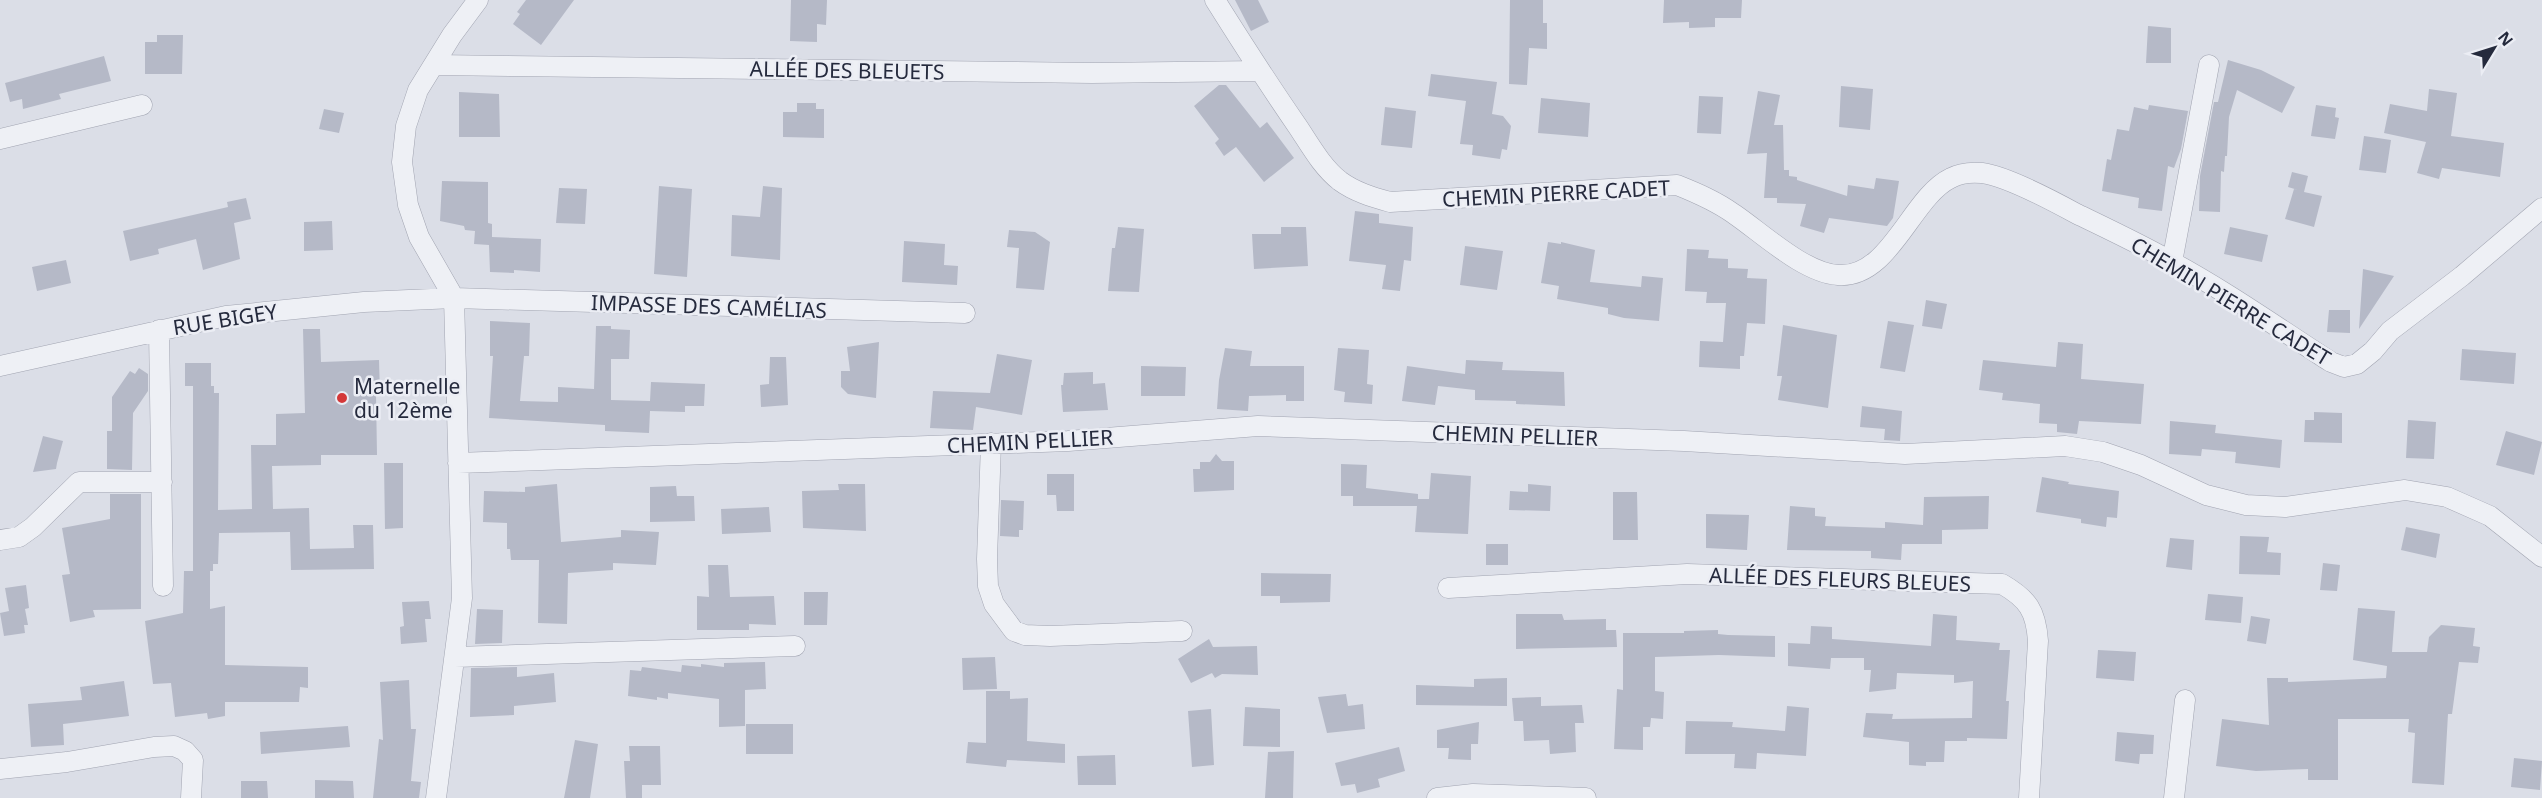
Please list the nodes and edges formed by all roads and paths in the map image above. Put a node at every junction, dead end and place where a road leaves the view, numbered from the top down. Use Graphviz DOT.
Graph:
graph roads {
  1 [pos="478,0"];
  2 [pos="1215,0"];
  3 [pos="434,65"];
  4 [pos="2209,65"];
  5 [pos="1260,71"];
  6 [pos="142,105"];
  7 [pos="0,139"];
  8 [pos="2542,208"];
  9 [pos="2172,262"];
  10 [pos="454,298"];
  11 [pos="964,313"];
  12 [pos="159,330"];
  13 [pos="0,366"];
  14 [pos="992,444"];
  15 [pos="459,463"];
  16 [pos="162,482"];
  17 [pos="0,540"];
  18 [pos="2542,557"];
  19 [pos="163,586"];
  20 [pos="1448,588"];
  21 [pos="1182,631"];
  22 [pos="795,646"];
  23 [pos="455,657"];
  24 [pos="2185,700"];
  25 [pos="0,769"];
  26 [pos="191,798"];
  27 [pos="435,798"];
  28 [pos="1437,798"];
  29 [pos="1586,798"];
  30 [pos="2030,798"];
  31 [pos="2174,798"];
  1 -- 3 [label="street"];
  2 -- 5 [label="street, CHEMIN PIERRE CADET"];
  3 -- 5 [label="street, ALLÉE DES BLEUETS"];
  3 -- 10 [label="street"];
  4 -- 9 [label="street"];
  5 -- 9 [label="street, CHEMIN PIERRE CADET"];
  6 -- 7 [label="street"];
  8 -- 9 [label="street, CHEMIN PIERRE CADET"];
  10 -- 11 [label="street, IMPASSE DES CAMÉLIAS"];
  10 -- 12 [label="street, RUE BIGEY"];
  10 -- 15 [label="street"];
  12 -- 13 [label="street, RUE BIGEY"];
  12 -- 16 [label="street"];
  14 -- 15 [label="street, CHEMIN PELLIER"];
  14 -- 18 [label="street, CHEMIN PELLIER"];
  14 -- 21 [label="street"];
  15 -- 23 [label="street"];
  16 -- 17 [label="street"];
  16 -- 19 [label="street"];
  20 -- 30 [label="street, ALLÉE DES FLEURS BLEUES"];
  22 -- 23 [label="street"];
  23 -- 27 [label="street"];
  24 -- 31 [label="street"];
  25 -- 26 [label="street"];
  28 -- 29 [label="street"];
}
